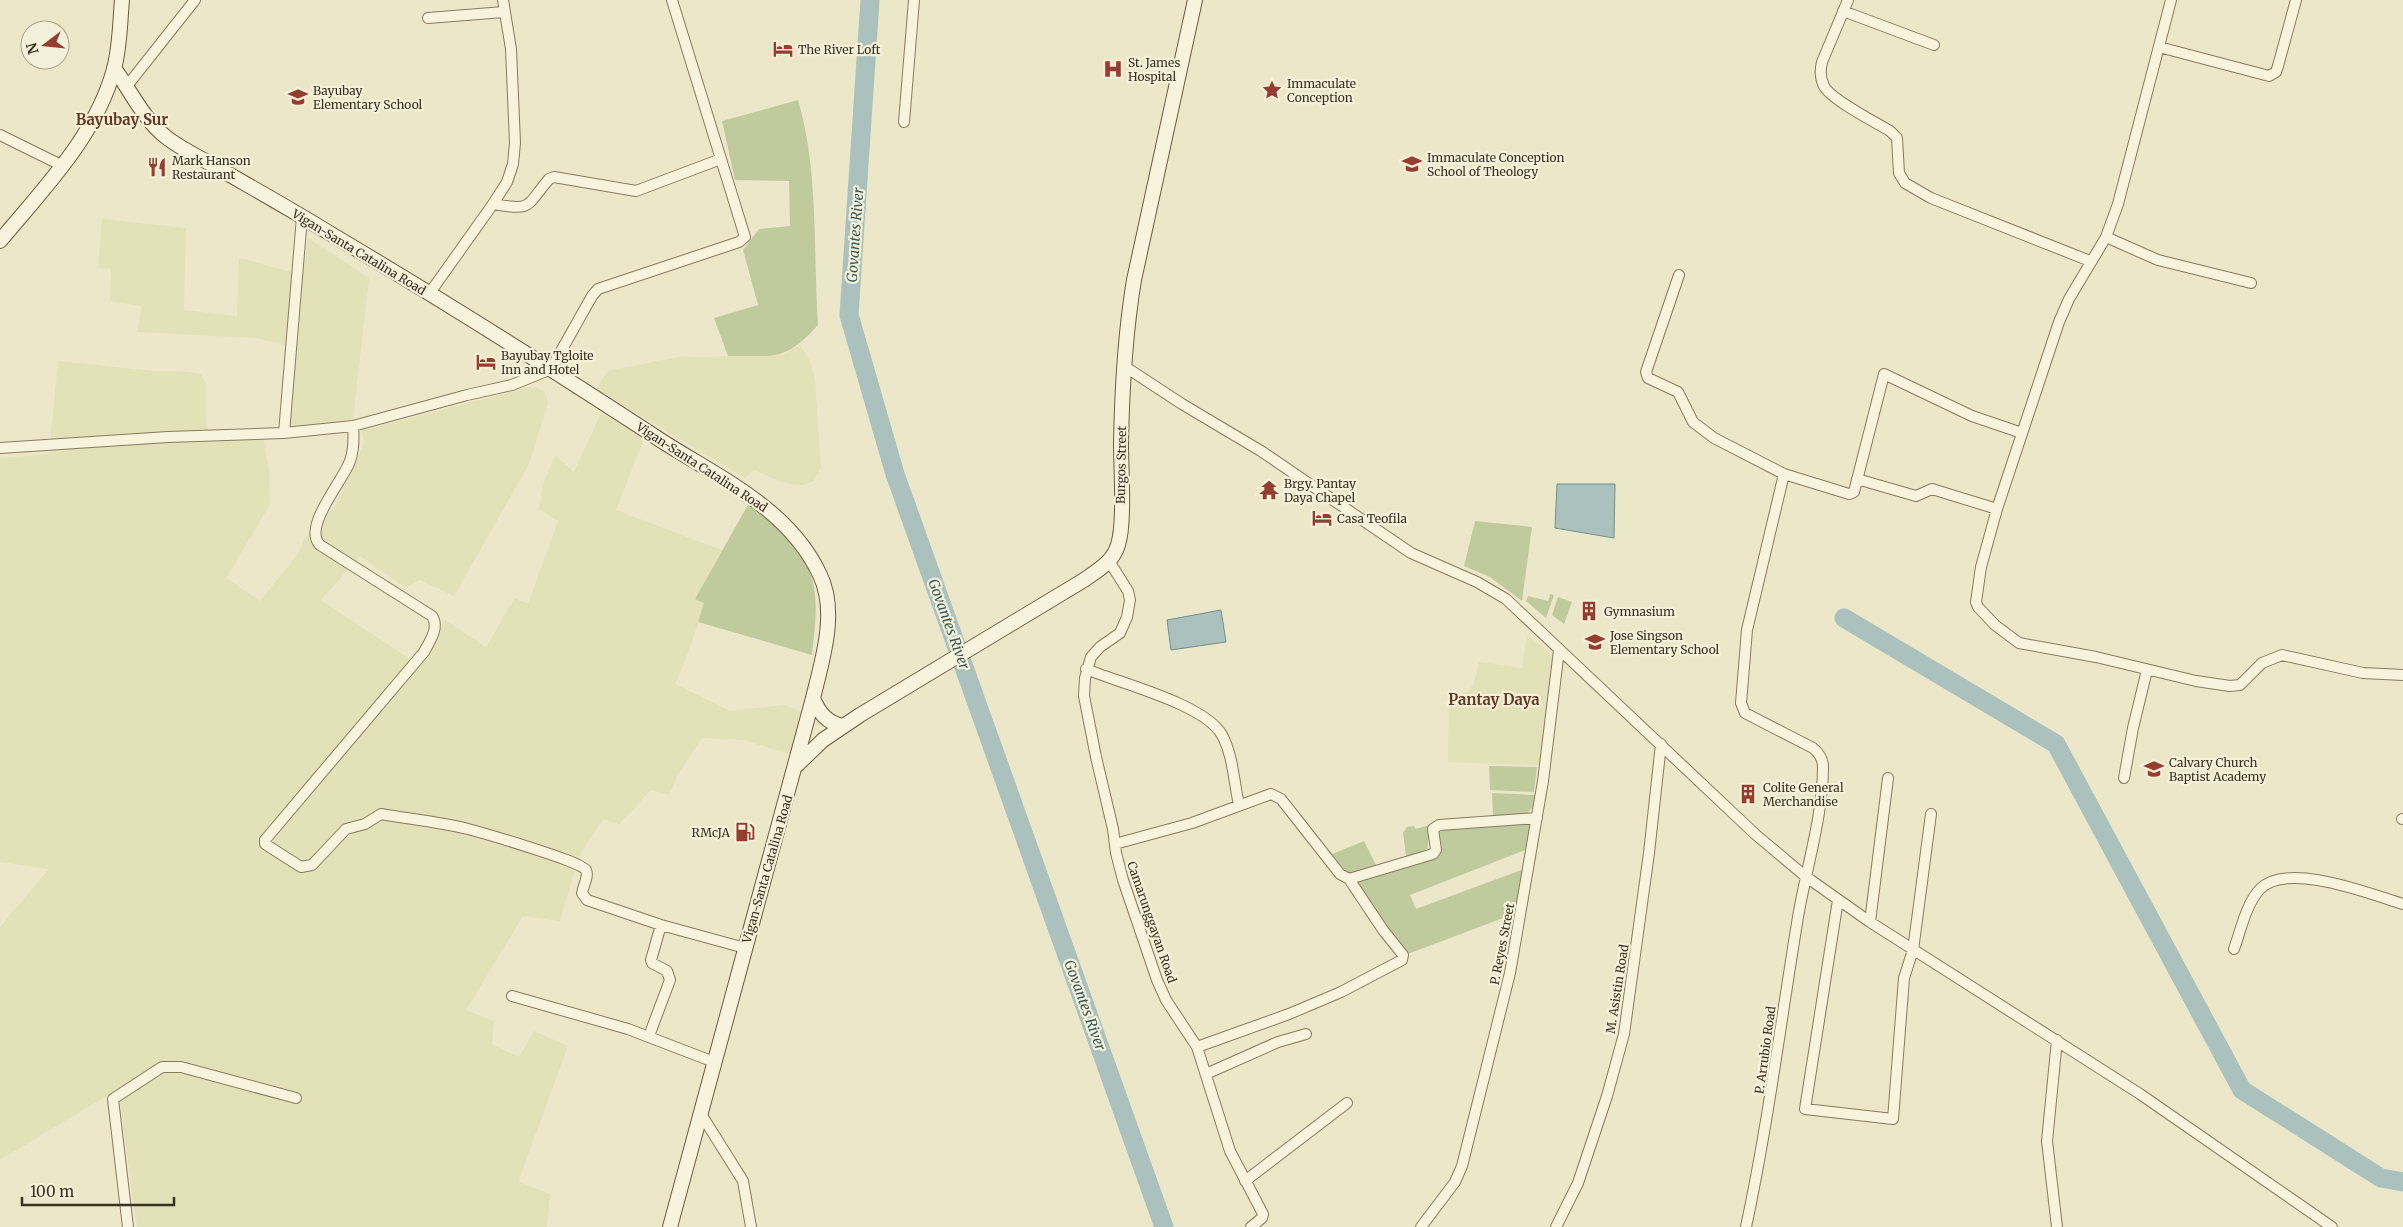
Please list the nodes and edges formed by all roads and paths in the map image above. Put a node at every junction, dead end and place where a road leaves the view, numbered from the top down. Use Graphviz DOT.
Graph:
graph roads {
  1 [pos="122,0"];
  2 [pos="195,0"];
  3 [pos="503,0"];
  4 [pos="672,0"];
  5 [pos="914,0"];
  6 [pos="1195,0"];
  7 [pos="1848,0"];
  8 [pos="2171,0"];
  9 [pos="2296,0"];
  10 [pos="1844,11"];
  11 [pos="504,12"];
  12 [pos="428,18"];
  13 [pos="1934,45"];
  14 [pos="2160,47"];
  15 [pos="114,68"];
  16 [pos="128,86"];
  17 [pos="904,122"];
  18 [pos="0,135"];
  19 [pos="721,160"];
  20 [pos="63,166"];
  21 [pos="493,204"];
  22 [pos="302,217"];
  23 [pos="2106,237"];
  24 [pos="0,241"];
  25 [pos="2090,261"];
  26 [pos="1678,275"];
  27 [pos="2251,283"];
  28 [pos="429,294"];
  29 [pos="1124,366"];
  30 [pos="551,369"];
  31 [pos="353,426"];
  32 [pos="284,433"];
  33 [pos="2022,433"];
  34 [pos="0,448"];
  35 [pos="1784,474"];
  36 [pos="1857,480"];
  37 [pos="1996,509"];
  38 [pos="1109,561"];
  39 [pos="1559,650"];
  40 [pos="1086,669"];
  41 [pos="2147,670"];
  42 [pos="2403,675"];
  43 [pos="813,698"];
  44 [pos="843,726"];
  45 [pos="1661,744"];
  46 [pos="797,765"];
  47 [pos="1888,778"];
  48 [pos="2124,778"];
  49 [pos="1239,805"];
  50 [pos="1931,814"];
  51 [pos="1538,818"];
  52 [pos="1115,844"];
  53 [pos="1805,876"];
  54 [pos="1349,879"];
  55 [pos="1838,900"];
  56 [pos="2403,904"];
  57 [pos="1870,922"];
  58 [pos="661,925"];
  59 [pos="745,948"];
  60 [pos="2234,949"];
  61 [pos="1913,950"];
  62 [pos="512,996"];
  63 [pos="1306,1034"];
  64 [pos="648,1036"];
  65 [pos="2057,1040"];
  66 [pos="1197,1046"];
  67 [pos="714,1062"];
  68 [pos="1206,1074"];
  69 [pos="296,1098"];
  70 [pos="1347,1103"];
  71 [pos="701,1114"];
  72 [pos="1245,1181"];
  73 [pos="128,1227"];
  74 [pos="670,1227"];
  75 [pos="752,1227"];
  76 [pos="1251,1227"];
  77 [pos="1421,1227"];
  78 [pos="1556,1227"];
  79 [pos="1746,1227"];
  80 [pos="2057,1227"];
  81 [pos="2332,1227"];
  1 -- 15 [label="main road"];
  2 -- 16 [label="street"];
  3 -- 11 [label="street"];
  4 -- 19 [label="street"];
  5 -- 17 [label="street"];
  6 -- 29 [label="main road, Burgos Street"];
  7 -- 10 [label="street"];
  8 -- 14 [label="street"];
  9 -- 14 [label="street"];
  10 -- 13 [label="street"];
  10 -- 25 [label="street"];
  11 -- 12 [label="street"];
  11 -- 21 [label="street"];
  14 -- 23 [label="street"];
  15 -- 16 [label="main road, Vigan-Santa Catalina Road"];
  15 -- 20 [label="main road"];
  16 -- 22 [label="main road, Vigan-Santa Catalina Road"];
  18 -- 20 [label="street"];
  19 -- 21 [label="street"];
  19 -- 30 [label="street"];
  20 -- 24 [label="main road"];
  21 -- 28 [label="street"];
  22 -- 28 [label="main road, Vigan-Santa Catalina Road"];
  22 -- 32 [label="street"];
  23 -- 25 [label="street"];
  23 -- 27 [label="street"];
  25 -- 33 [label="street"];
  26 -- 35 [label="street"];
  28 -- 30 [label="main road, Vigan-Santa Catalina Road"];
  29 -- 38 [label="main road, Burgos Street"];
  29 -- 39 [label="street"];
  30 -- 31 [label="street"];
  30 -- 43 [label="main road, Vigan-Santa Catalina Road"];
  31 -- 32 [label="street"];
  31 -- 58 [label="street"];
  32 -- 34 [label="street"];
  33 -- 36 [label="street"];
  33 -- 37 [label="street"];
  35 -- 36 [label="street"];
  35 -- 53 [label="street, P. Arrubio Road"];
  36 -- 37 [label="street"];
  37 -- 41 [label="street"];
  38 -- 40 [label="street, Camarunggayan Road"];
  38 -- 44 [label="main road, Burgos Street"];
  39 -- 45 [label="street"];
  39 -- 51 [label="street, P. Reyes Street"];
  40 -- 49 [label="street"];
  40 -- 52 [label="street, Camarunggayan Road"];
  41 -- 42 [label="street"];
  41 -- 48 [label="street"];
  43 -- 44 [label="main road"];
  43 -- 46 [label="main road, Vigan-Santa Catalina Road"];
  44 -- 46 [label="main road, Burgos Street"];
  45 -- 53 [label="street"];
  45 -- 78 [label="street, M. Asistin Road"];
  46 -- 59 [label="main road, Vigan-Santa Catalina Road"];
  47 -- 57 [label="street"];
  49 -- 52 [label="street"];
  49 -- 54 [label="street"];
  50 -- 61 [label="street"];
  51 -- 54 [label="street"];
  51 -- 77 [label="street, P. Reyes Street"];
  52 -- 66 [label="street, Camarunggayan Road"];
  53 -- 55 [label="street"];
  53 -- 79 [label="street, P. Arrubio Road"];
  54 -- 66 [label="street"];
  55 -- 57 [label="street"];
  55 -- 61 [label="street"];
  56 -- 60 [label="street"];
  57 -- 61 [label="street"];
  58 -- 59 [label="street"];
  58 -- 64 [label="street"];
  59 -- 67 [label="main road, Vigan-Santa Catalina Road"];
  61 -- 65 [label="street"];
  62 -- 64 [label="street"];
  63 -- 68 [label="street"];
  64 -- 67 [label="street"];
  65 -- 80 [label="street"];
  65 -- 81 [label="street"];
  66 -- 68 [label="street, Camarunggayan Road"];
  67 -- 71 [label="main road, Vigan-Santa Catalina Road"];
  68 -- 72 [label="street, Camarunggayan Road"];
  69 -- 73 [label="street"];
  70 -- 72 [label="street"];
  71 -- 74 [label="main road, Vigan-Santa Catalina Road"];
  71 -- 75 [label="street"];
  72 -- 76 [label="street, Camarunggayan Road"];
}
